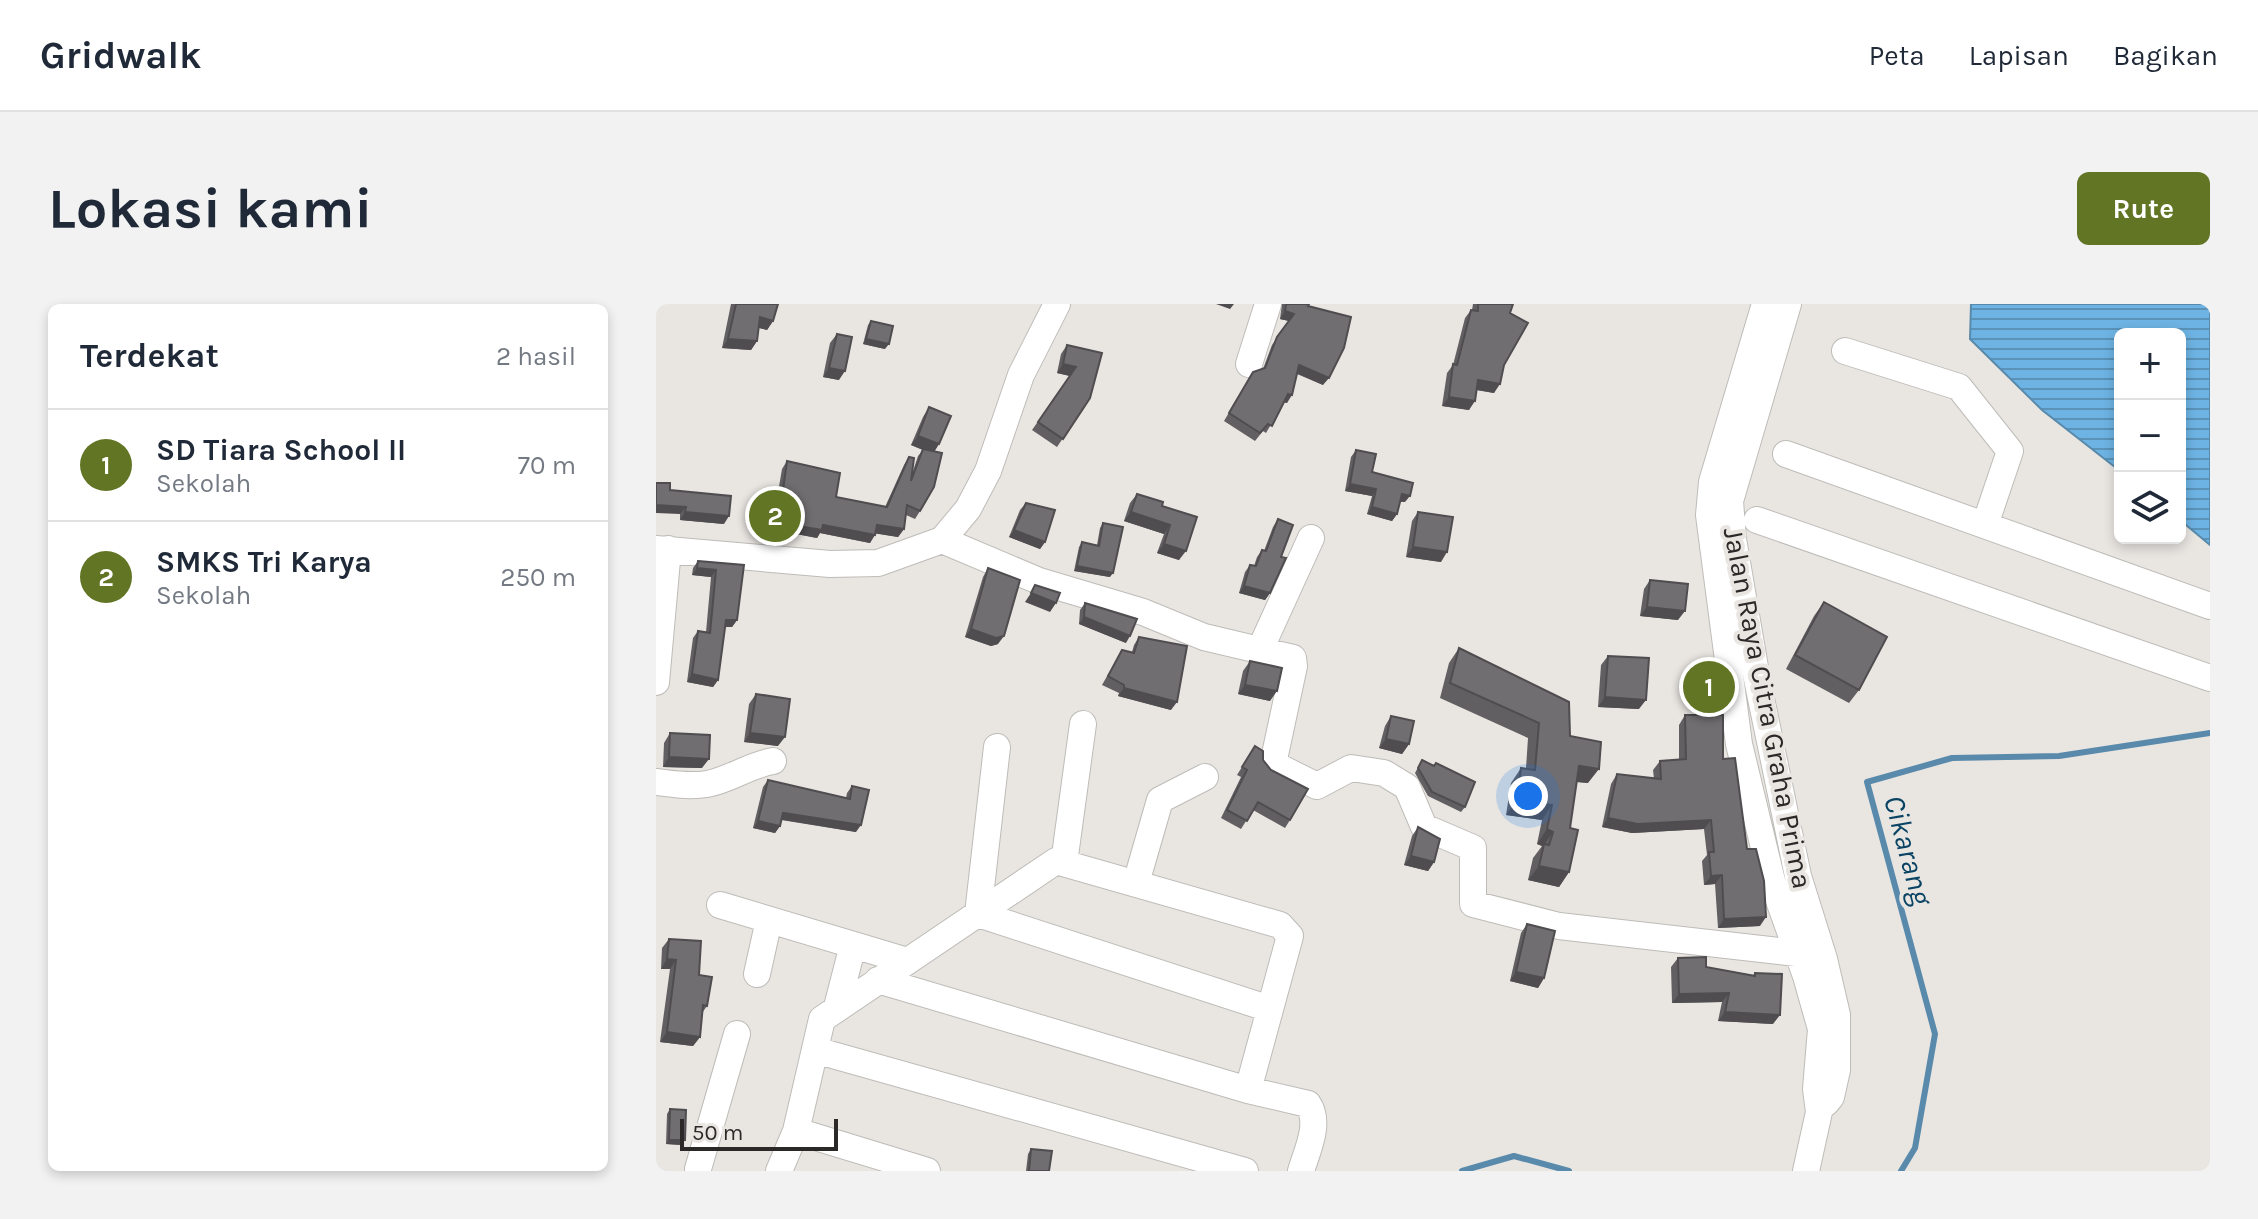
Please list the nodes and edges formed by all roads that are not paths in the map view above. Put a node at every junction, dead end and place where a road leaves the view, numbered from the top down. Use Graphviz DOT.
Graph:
graph roads {
  1 [pos="1057,304"];
  2 [pos="1268,304"];
  3 [pos="1765,304"];
  4 [pos="1788,304"];
  5 [pos="1845,351"];
  6 [pos="1249,364"];
  7 [pos="1786,454"];
  8 [pos="1757,520"];
  9 [pos="1985,525"];
  10 [pos="1311,538"];
  11 [pos="942,540"];
  12 [pos="662,549"];
  13 [pos="2210,606"];
  14 [pos="1737,638"];
  15 [pos="1259,652"];
  16 [pos="2210,678"];
  17 [pos="656,682"];
  18 [pos="1083,724"];
  19 [pos="997,747"];
  20 [pos="773,761"];
  21 [pos="1205,777"];
  22 [pos="656,782"];
  23 [pos="1064,863"];
  24 [pos="1136,883"];
  25 [pos="720,905"];
  26 [pos="978,914"];
  27 [pos="769,920"];
  28 [pos="853,945"];
  29 [pos="1796,953"];
  30 [pos="907,961"];
  31 [pos="757,974"];
  32 [pos="878,980"];
  33 [pos="837,1007"];
  34 [pos="1270,1009"];
  35 [pos="737,1034"];
  36 [pos="815,1050"];
  37 [pos="1248,1090"];
  38 [pos="1819,1112"];
  39 [pos="796,1131"];
  40 [pos="875,1163"];
  41 [pos="700,1170"];
  42 [pos="779,1171"];
  43 [pos="927,1171"];
  44 [pos="1245,1171"];
  45 [pos="1301,1171"];
  46 [pos="1806,1171"];
  1 -- 11 [label="street"];
  2 -- 6 [label="street"];
  3 -- 14 [label="street, Jalan Raya Citra Graha Prima"];
  4 -- 14 [label="street, Jalan Raya Citra Graha Prima"];
  5 -- 9 [label="street"];
  7 -- 9 [label="street"];
  8 -- 16 [label="street"];
  9 -- 13 [label="street"];
  10 -- 15 [label="street"];
  11 -- 12 [label="street"];
  11 -- 15 [label="street"];
  12 -- 17 [label="street"];
  14 -- 29 [label="street, Jalan Raya Citra Graha Prima"];
  14 -- 38 [label="street, Jalan Raya Citra Graha Prima"];
  15 -- 29 [label="street"];
  18 -- 23 [label="street"];
  19 -- 26 [label="street"];
  20 -- 22 [label="street"];
  21 -- 24 [label="street"];
  23 -- 24 [label="street"];
  23 -- 26 [label="street"];
  24 -- 34 [label="street"];
  25 -- 27 [label="street"];
  26 -- 30 [label="street"];
  26 -- 34 [label="street"];
  27 -- 28 [label="street"];
  27 -- 31 [label="street"];
  28 -- 30 [label="street"];
  28 -- 33 [label="street"];
  29 -- 38 [label="street, Jalan Raya Citra Graha Prima"];
  30 -- 32 [label="street"];
  32 -- 33 [label="street"];
  32 -- 37 [label="street"];
  33 -- 36 [label="street"];
  34 -- 37 [label="street"];
  35 -- 41 [label="street"];
  36 -- 39 [label="street"];
  36 -- 44 [label="street"];
  37 -- 45 [label="street"];
  38 -- 46 [label="street, Jalan Raya Citra Graha Prima"];
  39 -- 40 [label="street"];
  39 -- 42 [label="street"];
  40 -- 43 [label="street"];
}
